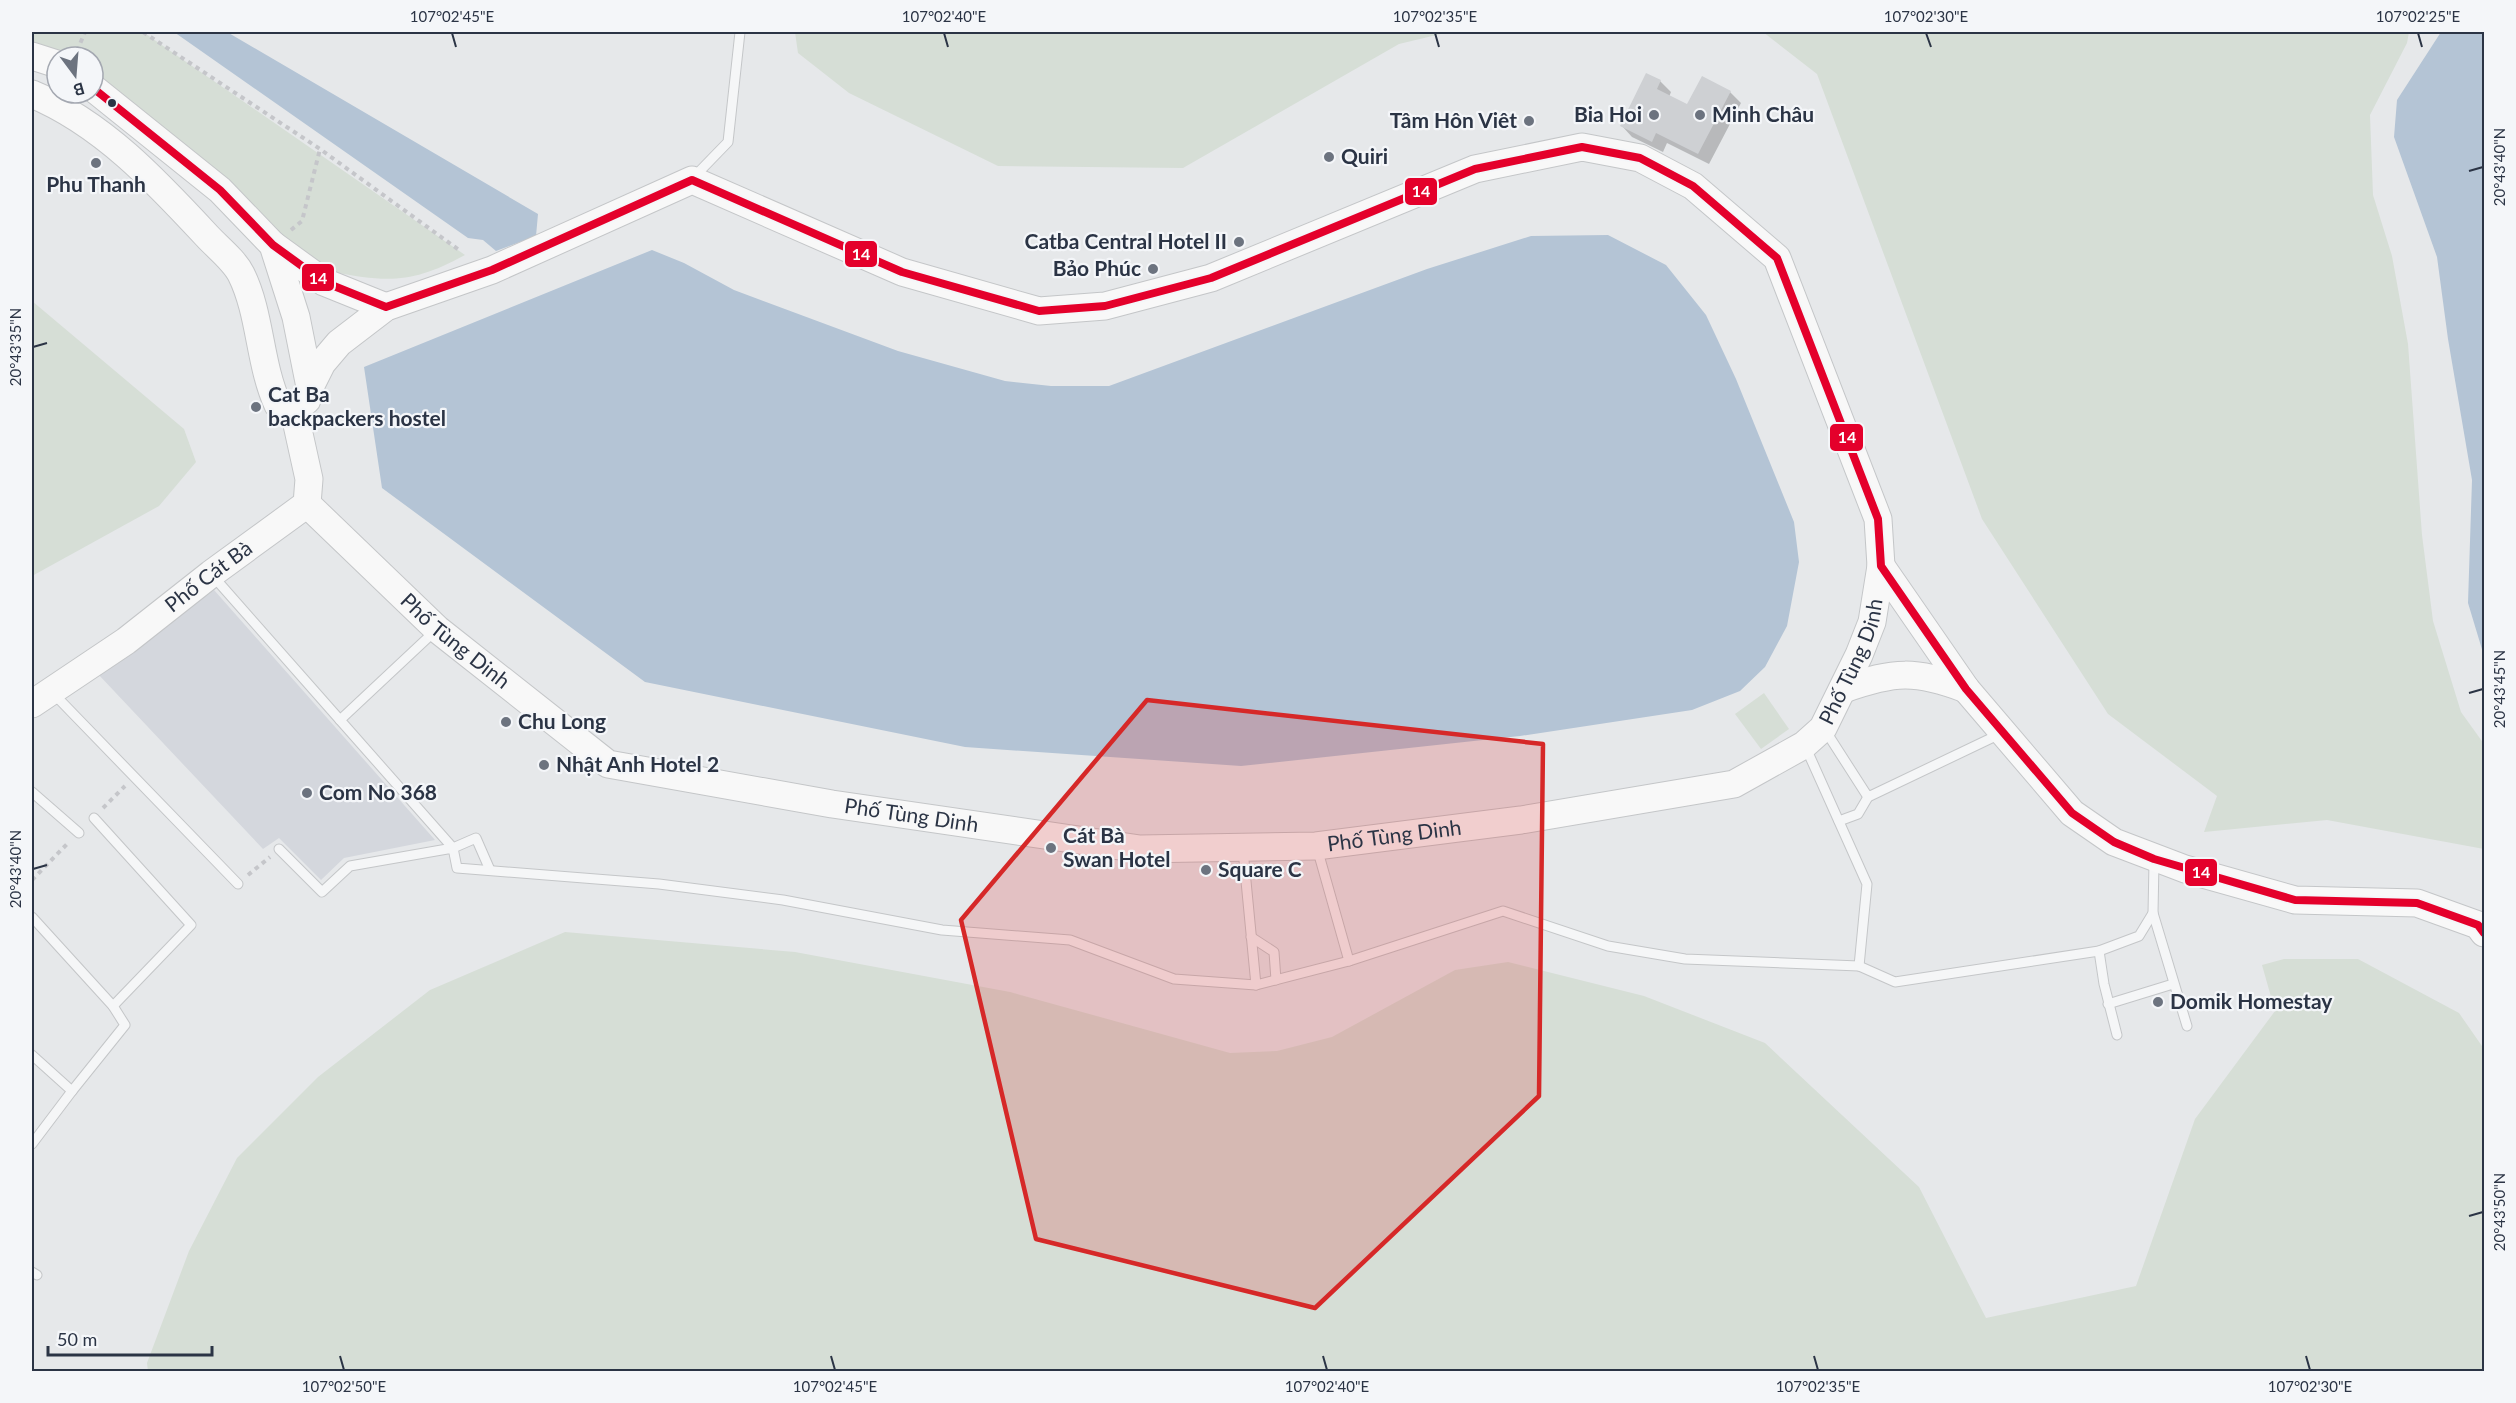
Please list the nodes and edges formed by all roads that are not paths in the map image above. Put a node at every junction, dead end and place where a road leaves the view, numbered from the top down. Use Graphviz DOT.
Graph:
graph roads {
  1 [pos="740,32"];
  2 [pos="32,94"];
  3 [pos="105,98"];
  4 [pos="692,180"];
  5 [pos="273,245"];
  6 [pos="240,273"];
  7 [pos="386,307"];
  8 [pos="310,387"];
  9 [pos="294,411"];
  10 [pos="307,504"];
  11 [pos="1881,566"];
  12 [pos="211,574"];
  13 [pos="437,629"];
  14 [pos="1844,689"];
  15 [pos="1966,689"];
  16 [pos="41,697"];
  17 [pos="340,720"];
  18 [pos="2005,732"];
  19 [pos="1814,737"];
  20 [pos="32,792"];
  21 [pos="1868,797"];
  22 [pos="94,818"];
  23 [pos="1839,821"];
  24 [pos="79,833"];
  25 [pos="1316,846"];
  26 [pos="1243,847"];
  27 [pos="453,848"];
  28 [pos="279,849"];
  29 [pos="2154,859"];
  30 [pos="490,870"];
  31 [pos="238,884"];
  32 [pos="2153,913"];
  33 [pos="32,917"];
  34 [pos="2484,933"];
  35 [pos="1251,937"];
  36 [pos="2099,951"];
  37 [pos="1349,961"];
  38 [pos="1859,966"];
  39 [pos="1276,980"];
  40 [pos="2173,984"];
  41 [pos="1256,986"];
  42 [pos="2108,1004"];
  43 [pos="114,1006"];
  44 [pos="2187,1026"];
  45 [pos="2117,1035"];
  46 [pos="32,1055"];
  47 [pos="72,1091"];
  48 [pos="32,1144"];
  1 -- 4 [label="lane"];
  2 -- 6 [label="main road"];
  3 -- 5 [label="main road"];
  4 -- 7 [label="main road"];
  4 -- 11 [label="main road, Phố Tùng Dinh"];
  5 -- 6 [label="main road"];
  5 -- 7 [label="main road"];
  5 -- 8 [label="main road"];
  6 -- 9 [label="main road"];
  7 -- 8 [label="main road"];
  8 -- 9 [label="main road"];
  9 -- 10 [label="main road"];
  10 -- 12 [label="main road, Phố Cát Bà"];
  10 -- 13 [label="main road, Phố Tùng Dinh"];
  11 -- 14 [label="main road, Phố Tùng Dinh"];
  11 -- 15 [label="main road"];
  12 -- 16 [label="main road, Phố Cát Bà"];
  12 -- 17 [label="lane"];
  13 -- 17 [label="lane"];
  13 -- 26 [label="main road, Phố Tùng Dinh"];
  14 -- 15 [label="main road"];
  14 -- 19 [label="main road, Phố Tùng Dinh"];
  15 -- 18 [label="main road"];
  16 -- 31 [label="lane"];
  17 -- 27 [label="lane"];
  18 -- 21 [label="lane"];
  18 -- 29 [label="main road"];
  19 -- 21 [label="lane"];
  19 -- 23 [label="lane"];
  19 -- 25 [label="main road, Phố Tùng Dinh"];
  20 -- 24 [label="lane"];
  21 -- 23 [label="lane"];
  22 -- 43 [label="lane"];
  23 -- 38 [label="lane"];
  25 -- 26 [label="main road, Phố Tùng Dinh"];
  25 -- 37 [label="lane"];
  26 -- 35 [label="lane"];
  27 -- 28 [label="lane"];
  27 -- 30 [label="lane"];
  27 -- 30 [label="lane"];
  29 -- 32 [label="lane"];
  29 -- 34 [label="main road"];
  30 -- 41 [label="lane"];
  32 -- 36 [label="lane"];
  32 -- 40 [label="lane"];
  33 -- 43 [label="lane"];
  35 -- 39 [label="lane"];
  35 -- 41 [label="lane"];
  36 -- 38 [label="lane"];
  36 -- 42 [label="lane"];
  37 -- 38 [label="lane"];
  37 -- 39 [label="lane"];
  39 -- 41 [label="lane"];
  40 -- 42 [label="lane"];
  40 -- 44 [label="lane"];
  42 -- 45 [label="lane"];
  43 -- 47 [label="lane"];
  46 -- 47 [label="lane"];
  47 -- 48 [label="lane"];
}
